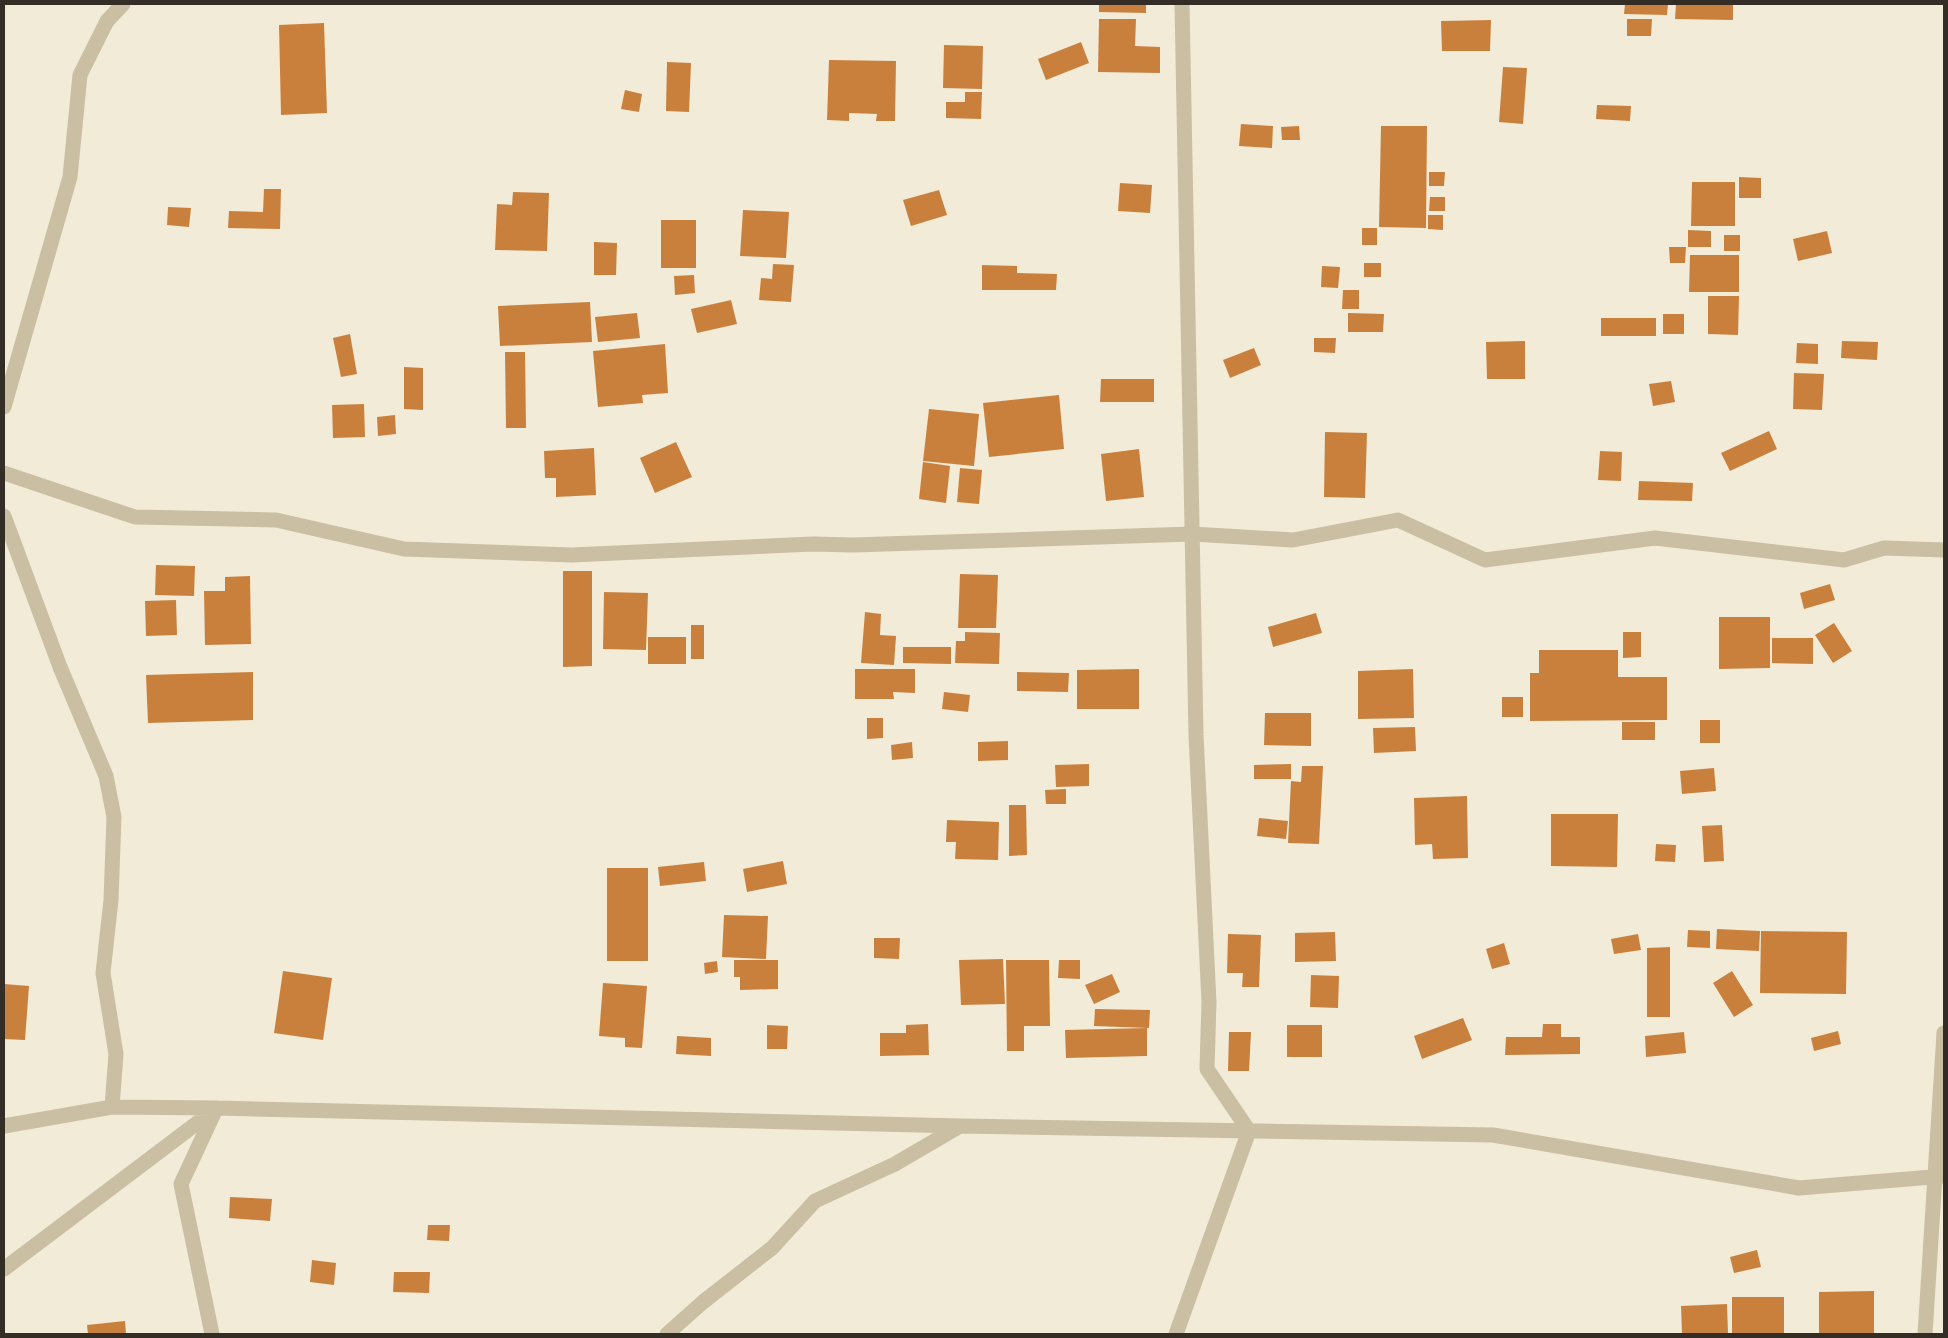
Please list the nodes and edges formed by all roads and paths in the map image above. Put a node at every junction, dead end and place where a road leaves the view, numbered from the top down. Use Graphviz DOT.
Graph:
graph roads {
  1 [pos="123,4"];
  2 [pos="1182,4"];
  3 [pos="4,407"];
  4 [pos="4,473"];
  5 [pos="4,516"];
  6 [pos="1192,534"];
  7 [pos="1944,550"];
  8 [pos="1944,1033"];
  9 [pos="112,1107"];
  10 [pos="217,1108"];
  11 [pos="4,1126"];
  12 [pos="960,1126"];
  13 [pos="1249,1131"];
  14 [pos="1939,1176"];
  15 [pos="4,1269"];
  16 [pos="212,1334"];
  17 [pos="667,1334"];
  18 [pos="1176,1334"];
  19 [pos="1925,1334"];
  1 -- 3 [label="street"];
  2 -- 6 [label="street"];
  4 -- 6 [label="street"];
  5 -- 9 [label="street"];
  6 -- 7 [label="street"];
  6 -- 13 [label="street"];
  8 -- 14 [label="street"];
  9 -- 10 [label="street"];
  9 -- 11 [label="street"];
  10 -- 12 [label="street"];
  10 -- 15 [label="street"];
  10 -- 16 [label="street"];
  12 -- 13 [label="street"];
  12 -- 17 [label="street"];
  13 -- 14 [label="street"];
  13 -- 18 [label="street"];
  14 -- 19 [label="street"];
}
